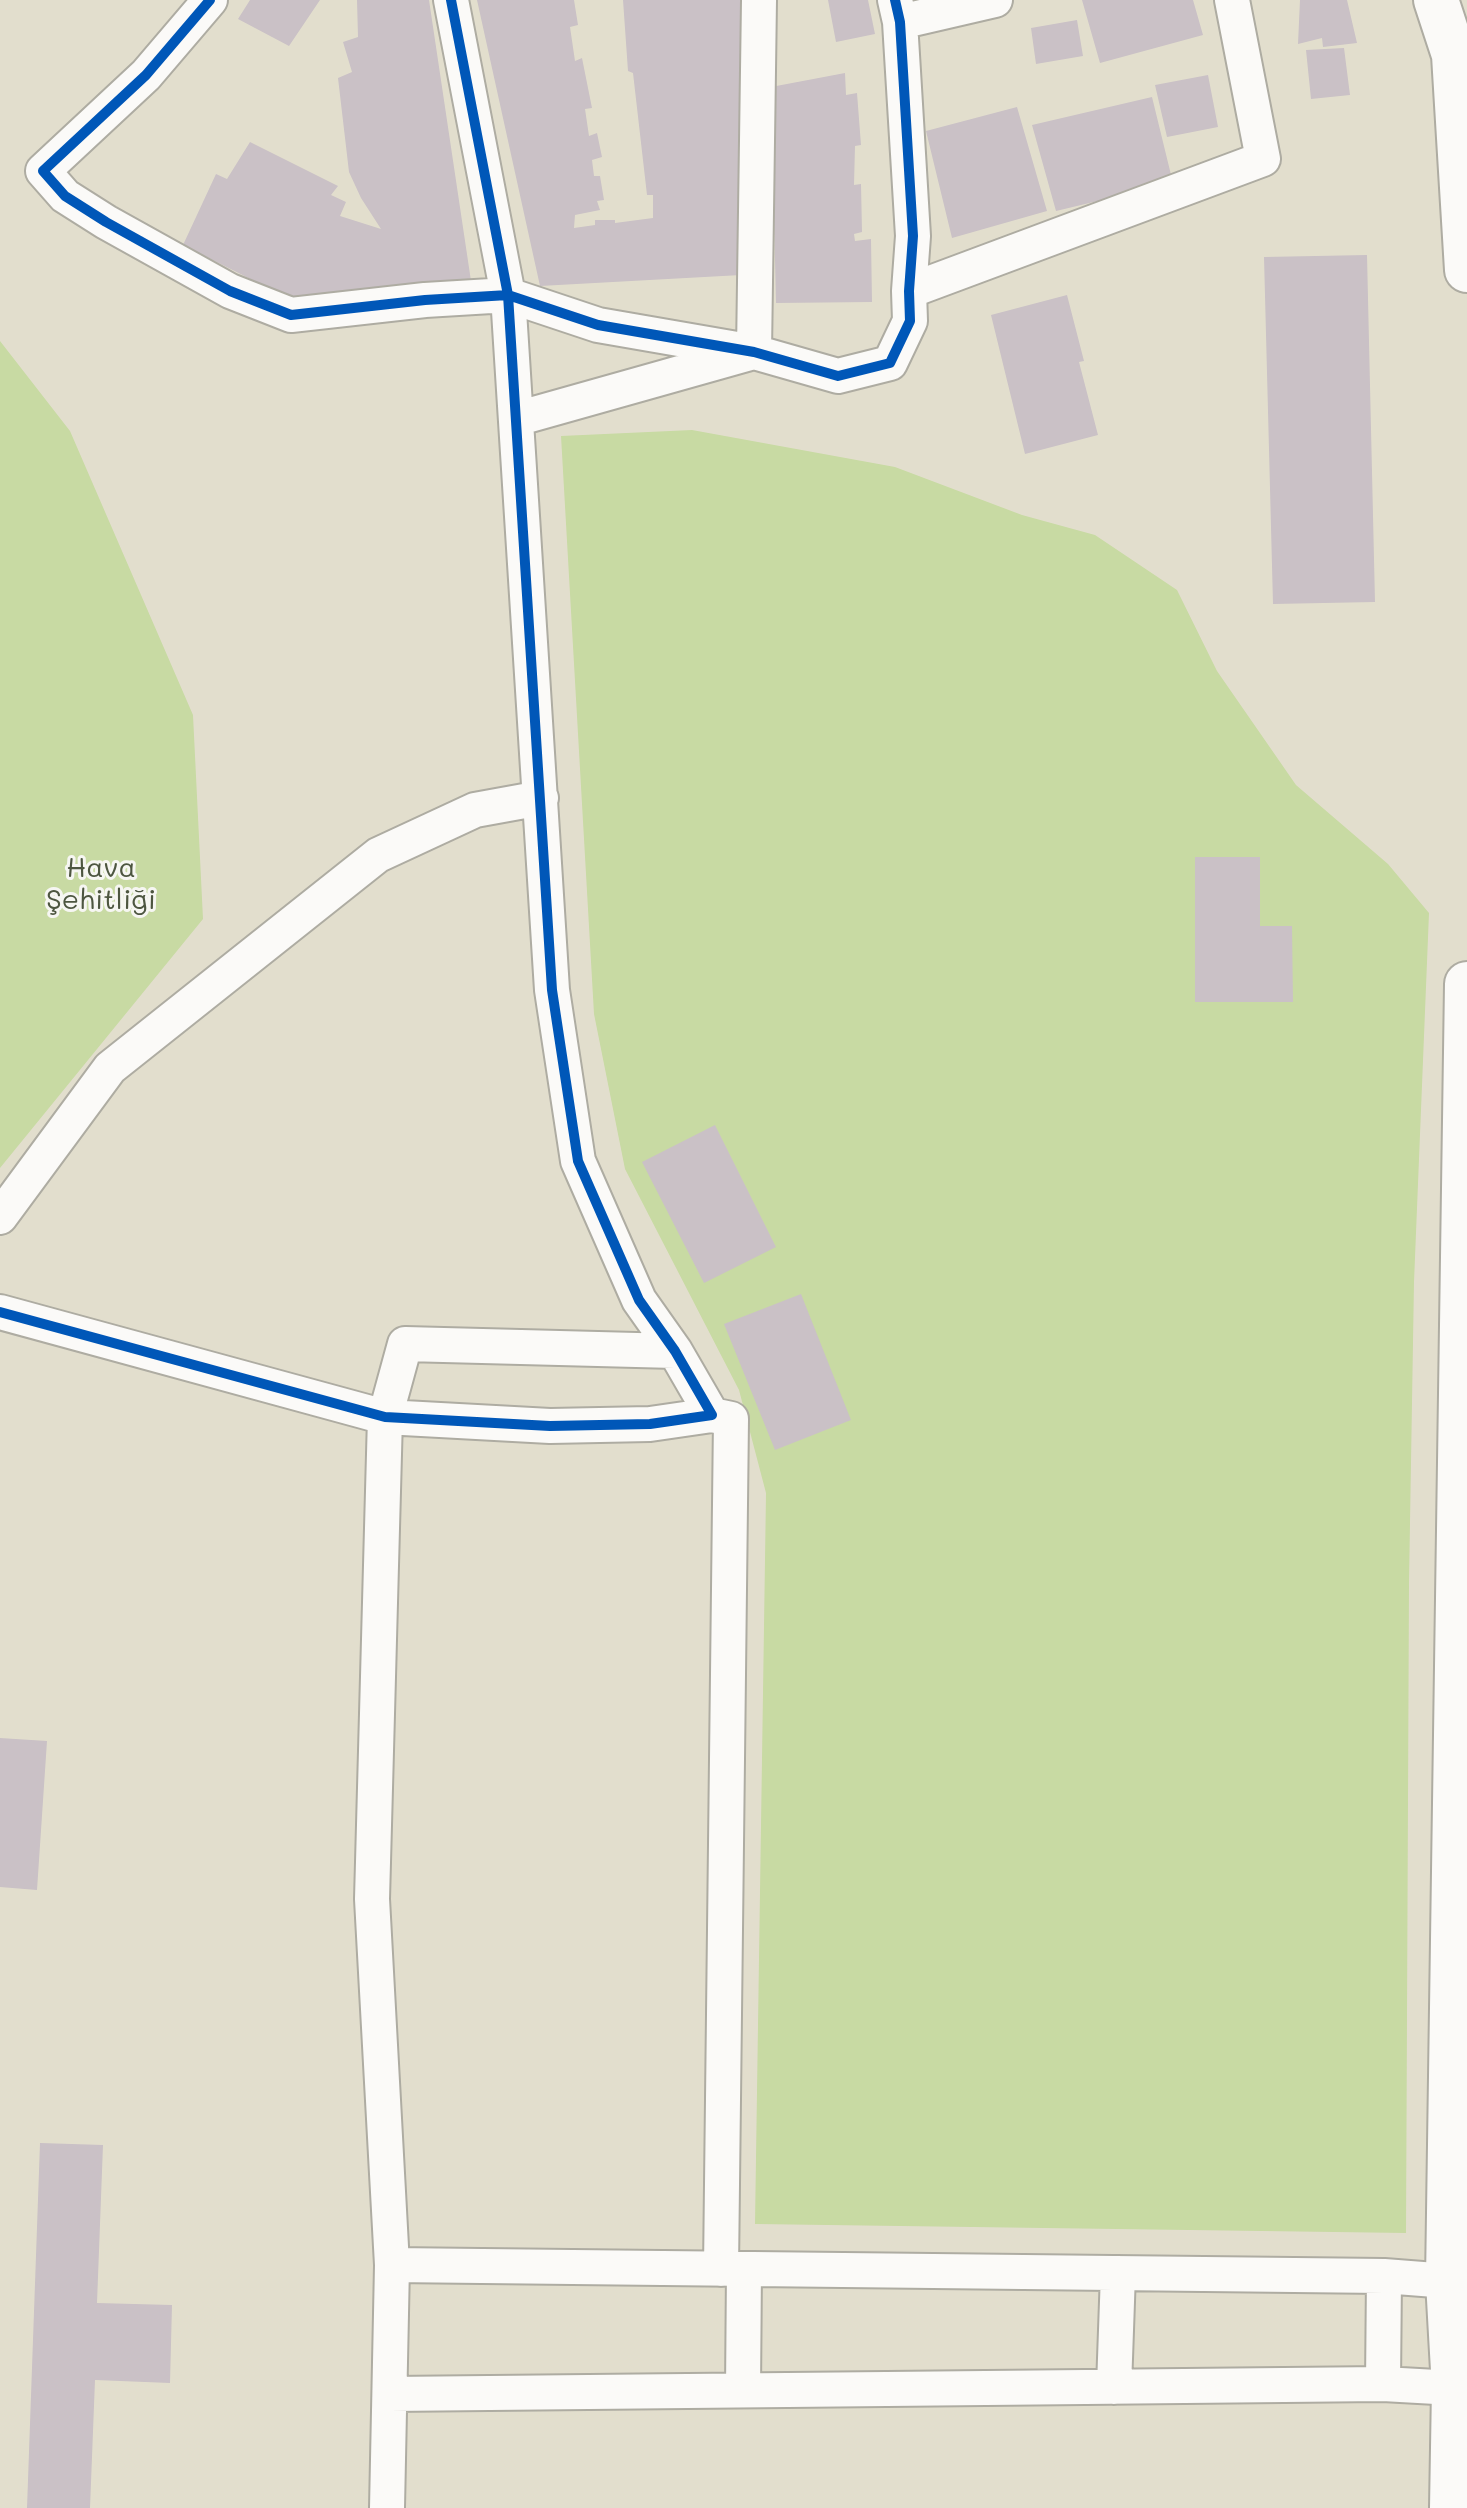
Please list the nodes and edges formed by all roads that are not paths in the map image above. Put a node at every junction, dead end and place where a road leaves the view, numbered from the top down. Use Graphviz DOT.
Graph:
graph roads {
  1 [pos="210,0"];
  2 [pos="451,0"];
  3 [pos="759,0"];
  4 [pos="995,0"];
  5 [pos="1232,0"];
  6 [pos="1436,0"];
  7 [pos="897,11"];
  8 [pos="1467,270"];
  9 [pos="909,291"];
  10 [pos="508,295"];
  11 [pos="754,352"];
  12 [pos="516,419"];
  13 [pos="541,798"];
  14 [pos="1467,984"];
  15 [pos="0,1217"];
  16 [pos="0,1312"];
  17 [pos="675,1351"];
  18 [pos="712,1415"];
  19 [pos="385,1417"];
  20 [pos="392,2265"];
  21 [pos="733,2269"];
  22 [pos="1118,2273"];
  23 [pos="1384,2276"];
  24 [pos="1458,2280"];
  25 [pos="1383,2384"];
  26 [pos="1114,2387"];
  27 [pos="1460,2388"];
  28 [pos="743,2390"];
  29 [pos="390,2394"];
  30 [pos="387,2508"];
  31 [pos="1452,2508"];
  1 -- 10 [label="street"];
  2 -- 10 [label="street"];
  3 -- 11 [label="street"];
  4 -- 7 [label="street"];
  5 -- 9 [label="street"];
  6 -- 8 [label="main road"];
  7 -- 9 [label="street"];
  9 -- 11 [label="street"];
  10 -- 11 [label="street"];
  10 -- 12 [label="street"];
  11 -- 12 [label="street"];
  12 -- 13 [label="street"];
  13 -- 15 [label="street"];
  13 -- 17 [label="street"];
  14 -- 24 [label="main road"];
  16 -- 19 [label="street"];
  17 -- 18 [label="street"];
  17 -- 19 [label="street"];
  18 -- 19 [label="street"];
  18 -- 21 [label="street"];
  19 -- 20 [label="street"];
  20 -- 21 [label="street"];
  20 -- 29 [label="street"];
  21 -- 22 [label="street"];
  21 -- 28 [label="street"];
  22 -- 23 [label="street"];
  22 -- 26 [label="street"];
  23 -- 24 [label="street"];
  23 -- 25 [label="street"];
  24 -- 27 [label="main road"];
  25 -- 26 [label="street"];
  25 -- 27 [label="street"];
  26 -- 28 [label="street"];
  27 -- 31 [label="main road"];
  28 -- 29 [label="street"];
  29 -- 30 [label="street"];
}
